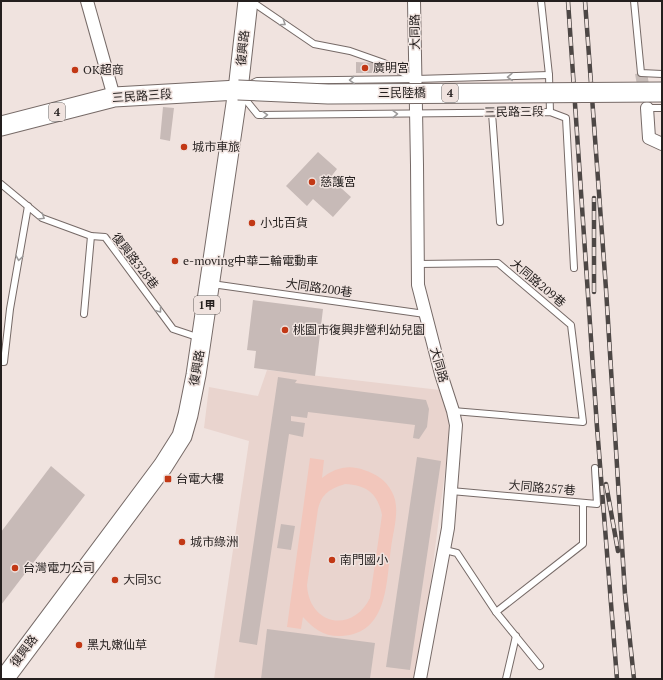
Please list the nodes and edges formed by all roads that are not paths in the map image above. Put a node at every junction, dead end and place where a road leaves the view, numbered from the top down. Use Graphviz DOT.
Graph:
graph roads {
  1 [pos="87,1"];
  2 [pos="249,1"];
  3 [pos="414,1"];
  4 [pos="541,1"];
  5 [pos="634,1"];
  6 [pos="662,74"];
  7 [pos="549,75"];
  8 [pos="416,79"];
  9 [pos="238,90"];
  10 [pos="662,92"];
  11 [pos="114,97"];
  12 [pos="647,108"];
  13 [pos="662,108"];
  14 [pos="550,112"];
  15 [pos="492,113"];
  16 [pos="416,114"];
  17 [pos="1,126"];
  18 [pos="662,144"];
  19 [pos="1,184"];
  20 [pos="28,206"];
  21 [pos="500,222"];
  22 [pos="92,236"];
  23 [pos="418,264"];
  24 [pos="574,268"];
  25 [pos="210,284"];
  26 [pos="84,314"];
  27 [pos="426,314"];
  28 [pos="203,339"];
  29 [pos="1,362"];
  30 [pos="453,411"];
  31 [pos="595,468"];
  32 [pos="451,491"];
  33 [pos="583,503"];
  34 [pos="445,550"];
  35 [pos="496,612"];
  36 [pos="516,636"];
  37 [pos="540,666"];
  38 [pos="4,679"];
  39 [pos="420,679"];
  40 [pos="506,679"];
  1 -- 11 [label="street"];
  2 -- 8 [label="lane, one-way"];
  2 -- 9 [label="main road, 復興路 / 1甲"];
  3 -- 8 [label="street, 大同路"];
  4 -- 7 [label="lane"];
  5 -- 6 [label="lane"];
  7 -- 8 [label="lane, 三民路三段, one-way"];
  7 -- 14 [label="lane, 三民路三段"];
  8 -- 9 [label="lane, 三民路三段, one-way"];
  8 -- 16 [label="street, 大同路"];
  9 -- 10 [label="main road, 三民陸橋 / 4, bridge"];
  9 -- 11 [label="main road, 三民路三段 / 4"];
  9 -- 16 [label="lane, 三民路三段, one-way"];
  9 -- 25 [label="main road, 復興路 / 1甲"];
  11 -- 17 [label="main road, 三民路三段 / 4"];
  12 -- 13 [label="lane"];
  12 -- 18 [label="street"];
  14 -- 15 [label="lane, 三民路三段"];
  14 -- 24 [label="lane"];
  15 -- 16 [label="lane, 三民路三段"];
  15 -- 21 [label="lane"];
  16 -- 23 [label="street, 大同路"];
  19 -- 20 [label="lane, 復興路328巷"];
  20 -- 22 [label="lane, 復興路328巷, one-way"];
  20 -- 29 [label="lane, one-way"];
  22 -- 26 [label="lane"];
  22 -- 28 [label="lane, 復興路328巷, one-way"];
  23 -- 27 [label="street, 大同路"];
  23 -- 30 [label="lane, 大同路209巷"];
  25 -- 27 [label="lane, 大同路200巷"];
  25 -- 28 [label="main road, 復興路 / 1甲"];
  27 -- 30 [label="street, 大同路"];
  28 -- 38 [label="main road, 復興路 / 1甲"];
  30 -- 32 [label="street, 大同路"];
  31 -- 33 [label="lane, 大同路257巷"];
  32 -- 33 [label="lane, 大同路257巷"];
  32 -- 34 [label="street, 大同路"];
  33 -- 35 [label="lane"];
  34 -- 35 [label="lane"];
  34 -- 39 [label="street, 大同路"];
  35 -- 36 [label="lane"];
  36 -- 37 [label="lane"];
  36 -- 40 [label="lane"];
}
